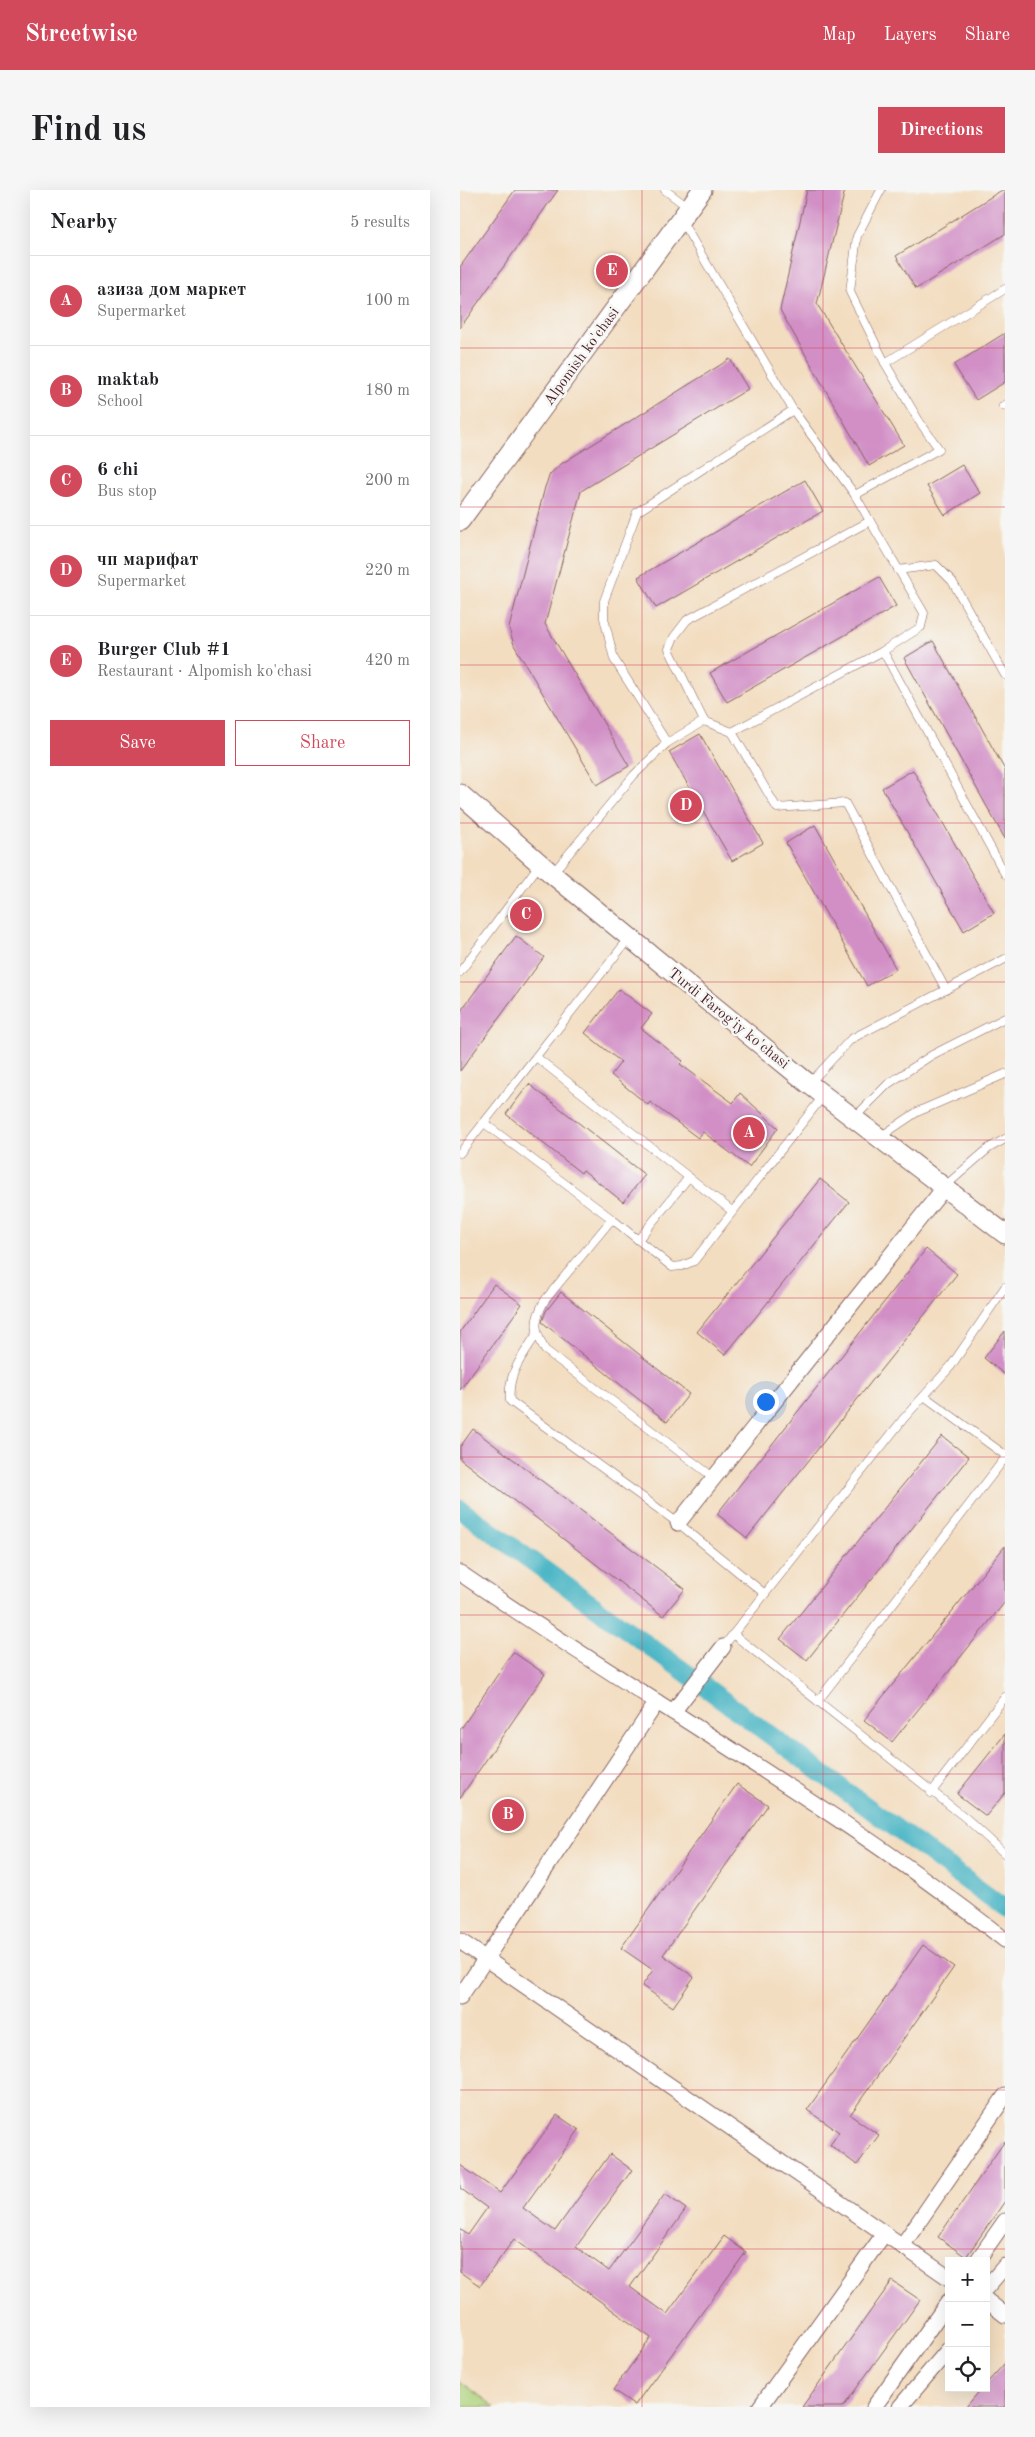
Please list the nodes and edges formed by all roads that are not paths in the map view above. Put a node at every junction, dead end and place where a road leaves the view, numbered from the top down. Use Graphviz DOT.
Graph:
graph roads {
  1 [pos="665,190"];
  2 [pos="702,190"];
  3 [pos="881,190"];
  4 [pos="684,214"];
  5 [pos="1005,289"];
  6 [pos="885,363"];
  7 [pos="793,410"];
  8 [pos="854,495"];
  9 [pos="462,514"];
  10 [pos="870,521"];
  11 [pos="898,570"];
  12 [pos="883,651"];
  13 [pos="1005,675"];
  14 [pos="704,721"];
  15 [pos="732,732"];
  16 [pos="667,743"];
  17 [pos="460,794"];
  18 [pos="547,868"];
  19 [pos="1005,874"];
  20 [pos="630,937"];
  21 [pos="1005,959"];
  22 [pos="460,972"];
  23 [pos="946,990"];
  24 [pos="1005,1018"];
  25 [pos="536,1057"];
  26 [pos="1005,1074"];
  27 [pos="817,1090"];
  28 [pos="854,1118"];
  29 [pos="484,1123"];
  30 [pos="879,1138"];
  31 [pos="1005,1139"];
  32 [pos="460,1153"];
  33 [pos="689,1177"];
  34 [pos="944,1188"];
  35 [pos="732,1211"];
  36 [pos="612,1219"];
  37 [pos="1005,1234"];
  38 [pos="638,1240"];
  39 [pos="1005,1287"];
  40 [pos="536,1335"];
  41 [pos="924,1396"];
  42 [pos="1005,1457"];
  43 [pos="713,1477"];
  44 [pos="678,1522"];
  45 [pos="460,1572"];
  46 [pos="765,1594"];
  47 [pos="733,1634"];
  48 [pos="722,1648"];
  49 [pos="1005,1697"];
  50 [pos="818,1701"];
  51 [pos="658,1702"];
  52 [pos="673,1712"];
  53 [pos="931,1793"];
  54 [pos="1005,1854"];
  55 [pos="1005,1940"];
  56 [pos="460,1941"];
  57 [pos="486,1959"];
  58 [pos="460,1997"];
  59 [pos="1005,2096"];
  60 [pos="1005,2221"];
  61 [pos="884,2234"];
  62 [pos="902,2246"];
  63 [pos="980,2257"];
  64 [pos="1005,2266"];
  65 [pos="945,2275"];
  66 [pos="990,2293"];
  67 [pos="990,2301"];
  68 [pos="948,2302"];
  69 [pos="1005,2315"];
  70 [pos="945,2354"];
  71 [pos="760,2407"];
  72 [pos="874,2407"];
  73 [pos="900,2407"];
  1 -- 4 [label="lane"];
  2 -- 4 [label="street, Alpomish ko'chasi"];
  3 -- 6 [label="lane"];
  4 -- 7 [label="lane"];
  4 -- 9 [label="street, Alpomish ko'chasi"];
  5 -- 6 [label="lane"];
  6 -- 8 [label="lane"];
  7 -- 8 [label="lane"];
  7 -- 16 [label="lane"];
  8 -- 10 [label="lane"];
  10 -- 11 [label="lane"];
  10 -- 14 [label="lane"];
  11 -- 12 [label="lane"];
  11 -- 13 [label="lane"];
  12 -- 15 [label="lane"];
  12 -- 19 [label="lane"];
  14 -- 15 [label="lane"];
  14 -- 16 [label="lane"];
  15 -- 23 [label="lane"];
  16 -- 18 [label="lane"];
  17 -- 18 [label="street, Turdi Farog'iy ko'chasi"];
  18 -- 20 [label="street, Turdi Farog'iy ko'chasi"];
  18 -- 22 [label="lane"];
  20 -- 25 [label="lane"];
  20 -- 27 [label="street, Turdi Farog'iy ko'chasi"];
  21 -- 23 [label="lane"];
  23 -- 27 [label="lane"];
  24 -- 28 [label="lane"];
  25 -- 29 [label="lane"];
  25 -- 33 [label="lane"];
  26 -- 30 [label="lane"];
  27 -- 28 [label="street, Turdi Farog'iy ko'chasi"];
  27 -- 35 [label="lane"];
  28 -- 30 [label="street, Turdi Farog'iy ko'chasi"];
  29 -- 32 [label="lane"];
  29 -- 36 [label="lane"];
  30 -- 34 [label="street, Turdi Farog'iy ko'chasi"];
  31 -- 34 [label="lane"];
  33 -- 35 [label="lane"];
  33 -- 38 [label="lane"];
  34 -- 37 [label="street, Turdi Farog'iy ko'chasi"];
  34 -- 43 [label="street"];
  35 -- 38 [label="lane"];
  36 -- 38 [label="lane"];
  36 -- 40 [label="lane"];
  39 -- 41 [label="lane"];
  40 -- 43 [label="lane"];
  40 -- 44 [label="lane"];
  41 -- 42 [label="lane"];
  41 -- 46 [label="lane"];
  42 -- 50 [label="lane"];
  43 -- 44 [label="street"];
  44 -- 46 [label="lane"];
  45 -- 51 [label="street"];
  46 -- 47 [label="lane"];
  47 -- 48 [label="lane"];
  47 -- 50 [label="lane"];
  48 -- 52 [label="street"];
  49 -- 53 [label="lane"];
  50 -- 53 [label="lane"];
  51 -- 52 [label="street"];
  51 -- 57 [label="street"];
  52 -- 55 [label="street"];
  53 -- 54 [label="lane"];
  56 -- 57 [label="street"];
  57 -- 58 [label="street"];
  57 -- 61 [label="street"];
  59 -- 62 [label="street"];
  60 -- 63 [label="street"];
  61 -- 62 [label="street"];
  61 -- 71 [label="street"];
  62 -- 65 [label="street"];
  64 -- 66 [label="street"];
  67 -- 69 [label="street"];
  68 -- 72 [label="street"];
  70 -- 73 [label="street"];
}
